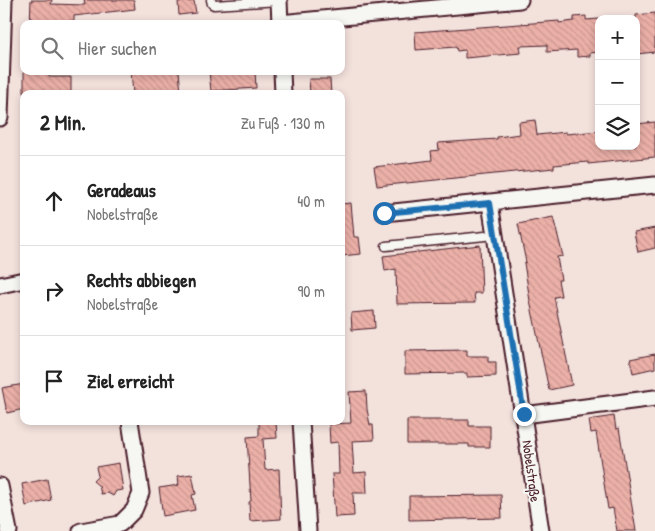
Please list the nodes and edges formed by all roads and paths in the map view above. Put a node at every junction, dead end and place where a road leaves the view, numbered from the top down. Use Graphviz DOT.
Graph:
graph roads {
  1 [pos="4,0"];
  2 [pos="211,0"];
  3 [pos="279,0"];
  4 [pos="520,0"];
  5 [pos="280,20"];
  6 [pos="311,20"];
  7 [pos="282,75"];
  8 [pos="283,90"];
  9 [pos="0,111"];
  10 [pos="0,118"];
  11 [pos="655,185"];
  12 [pos="490,203"];
  13 [pos="384,213"];
  14 [pos="495,235"];
  15 [pos="386,246"];
  16 [pos="20,281"];
  17 [pos="0,285"];
  18 [pos="655,398"];
  19 [pos="524,414"];
  20 [pos="131,425"];
  21 [pos="301,425"];
  22 [pos="0,486"];
  23 [pos="9,531"];
  24 [pos="81,531"];
  25 [pos="308,531"];
  26 [pos="541,531"];
  1 -- 9 [label="street"];
  2 -- 3 [label="lane"];
  3 -- 5 [label="street"];
  4 -- 6 [label="street"];
  7 -- 8 [label="street"];
  9 -- 10 [label="street"];
  11 -- 12 [label="street"];
  12 -- 13 [label="street"];
  12 -- 14 [label="street, Nobelstraße"];
  14 -- 15 [label="lane"];
  14 -- 19 [label="street, Nobelstraße"];
  16 -- 17 [label="street"];
  18 -- 19 [label="street"];
  19 -- 26 [label="street, Nobelstraße"];
  20 -- 24 [label="street"];
  21 -- 25 [label="street"];
  22 -- 23 [label="street"];
}
